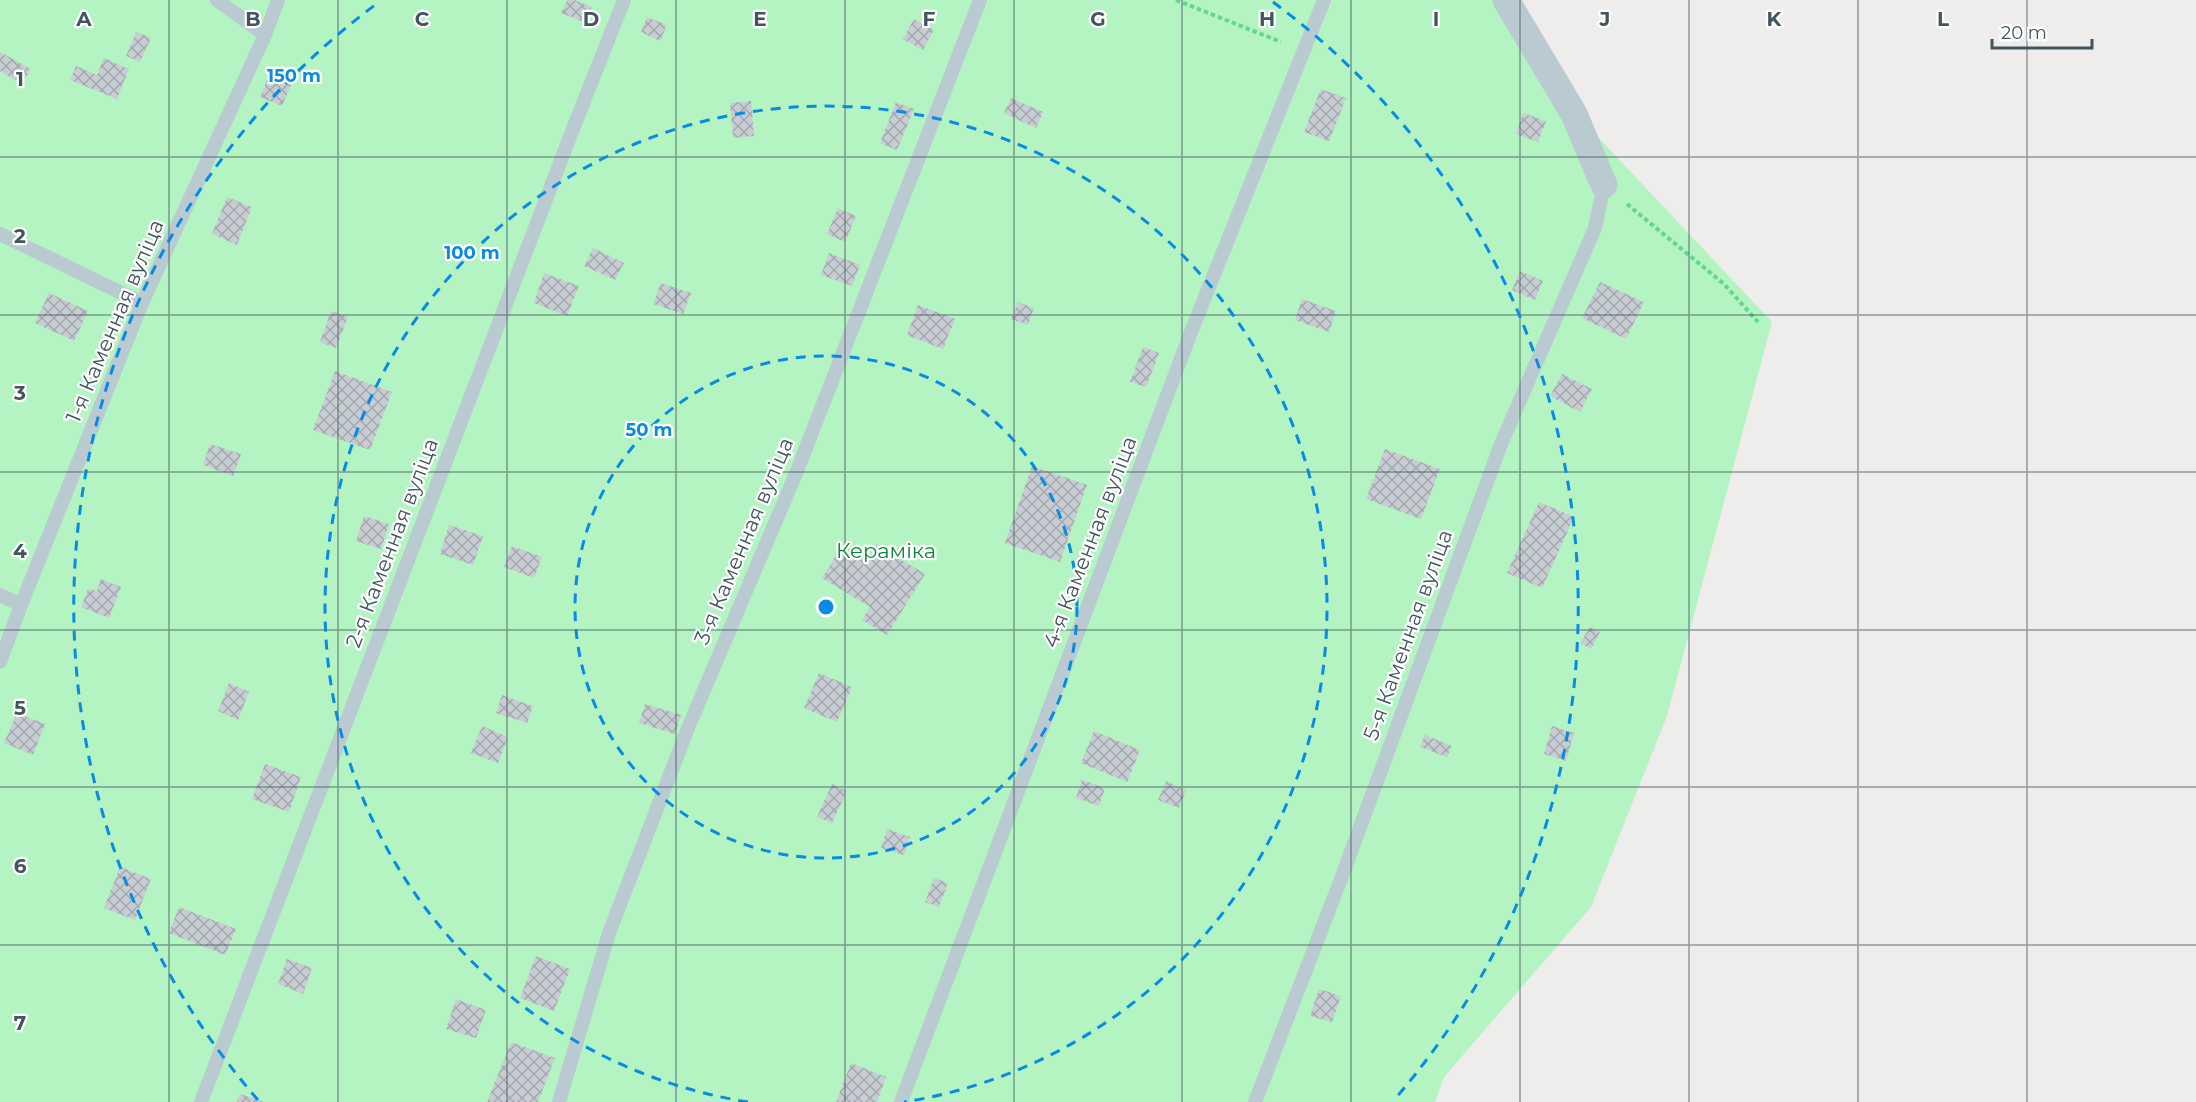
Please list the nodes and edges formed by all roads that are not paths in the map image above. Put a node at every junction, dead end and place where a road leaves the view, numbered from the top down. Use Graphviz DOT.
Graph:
graph roads {
  1 [pos="217,0"];
  2 [pos="278,0"];
  3 [pos="624,0"];
  4 [pos="980,0"];
  5 [pos="1324,0"];
  6 [pos="1506,0"];
  7 [pos="265,35"];
  8 [pos="1604,185"];
  9 [pos="0,234"];
  10 [pos="142,303"];
  11 [pos="0,596"];
  12 [pos="21,605"];
  13 [pos="0,662"];
  14 [pos="201,1102"];
  15 [pos="558,1102"];
  16 [pos="901,1102"];
  17 [pos="1255,1102"];
  1 -- 7 [label="lane"];
  2 -- 7 [label="lane, 1-я Каменная вуліца"];
  3 -- 14 [label="lane, 2-я Каменная вуліца"];
  4 -- 15 [label="lane, 3-я Каменная вуліца"];
  5 -- 16 [label="lane, 4-я Каменная вуліца"];
  6 -- 8 [label="street"];
  7 -- 10 [label="lane, 1-я Каменная вуліца"];
  8 -- 17 [label="lane, 5-я Каменная вуліца"];
  9 -- 10 [label="lane"];
  10 -- 12 [label="lane, 1-я Каменная вуліца"];
  11 -- 12 [label="lane"];
  12 -- 13 [label="lane, 1-я Каменная вуліца"];
}
